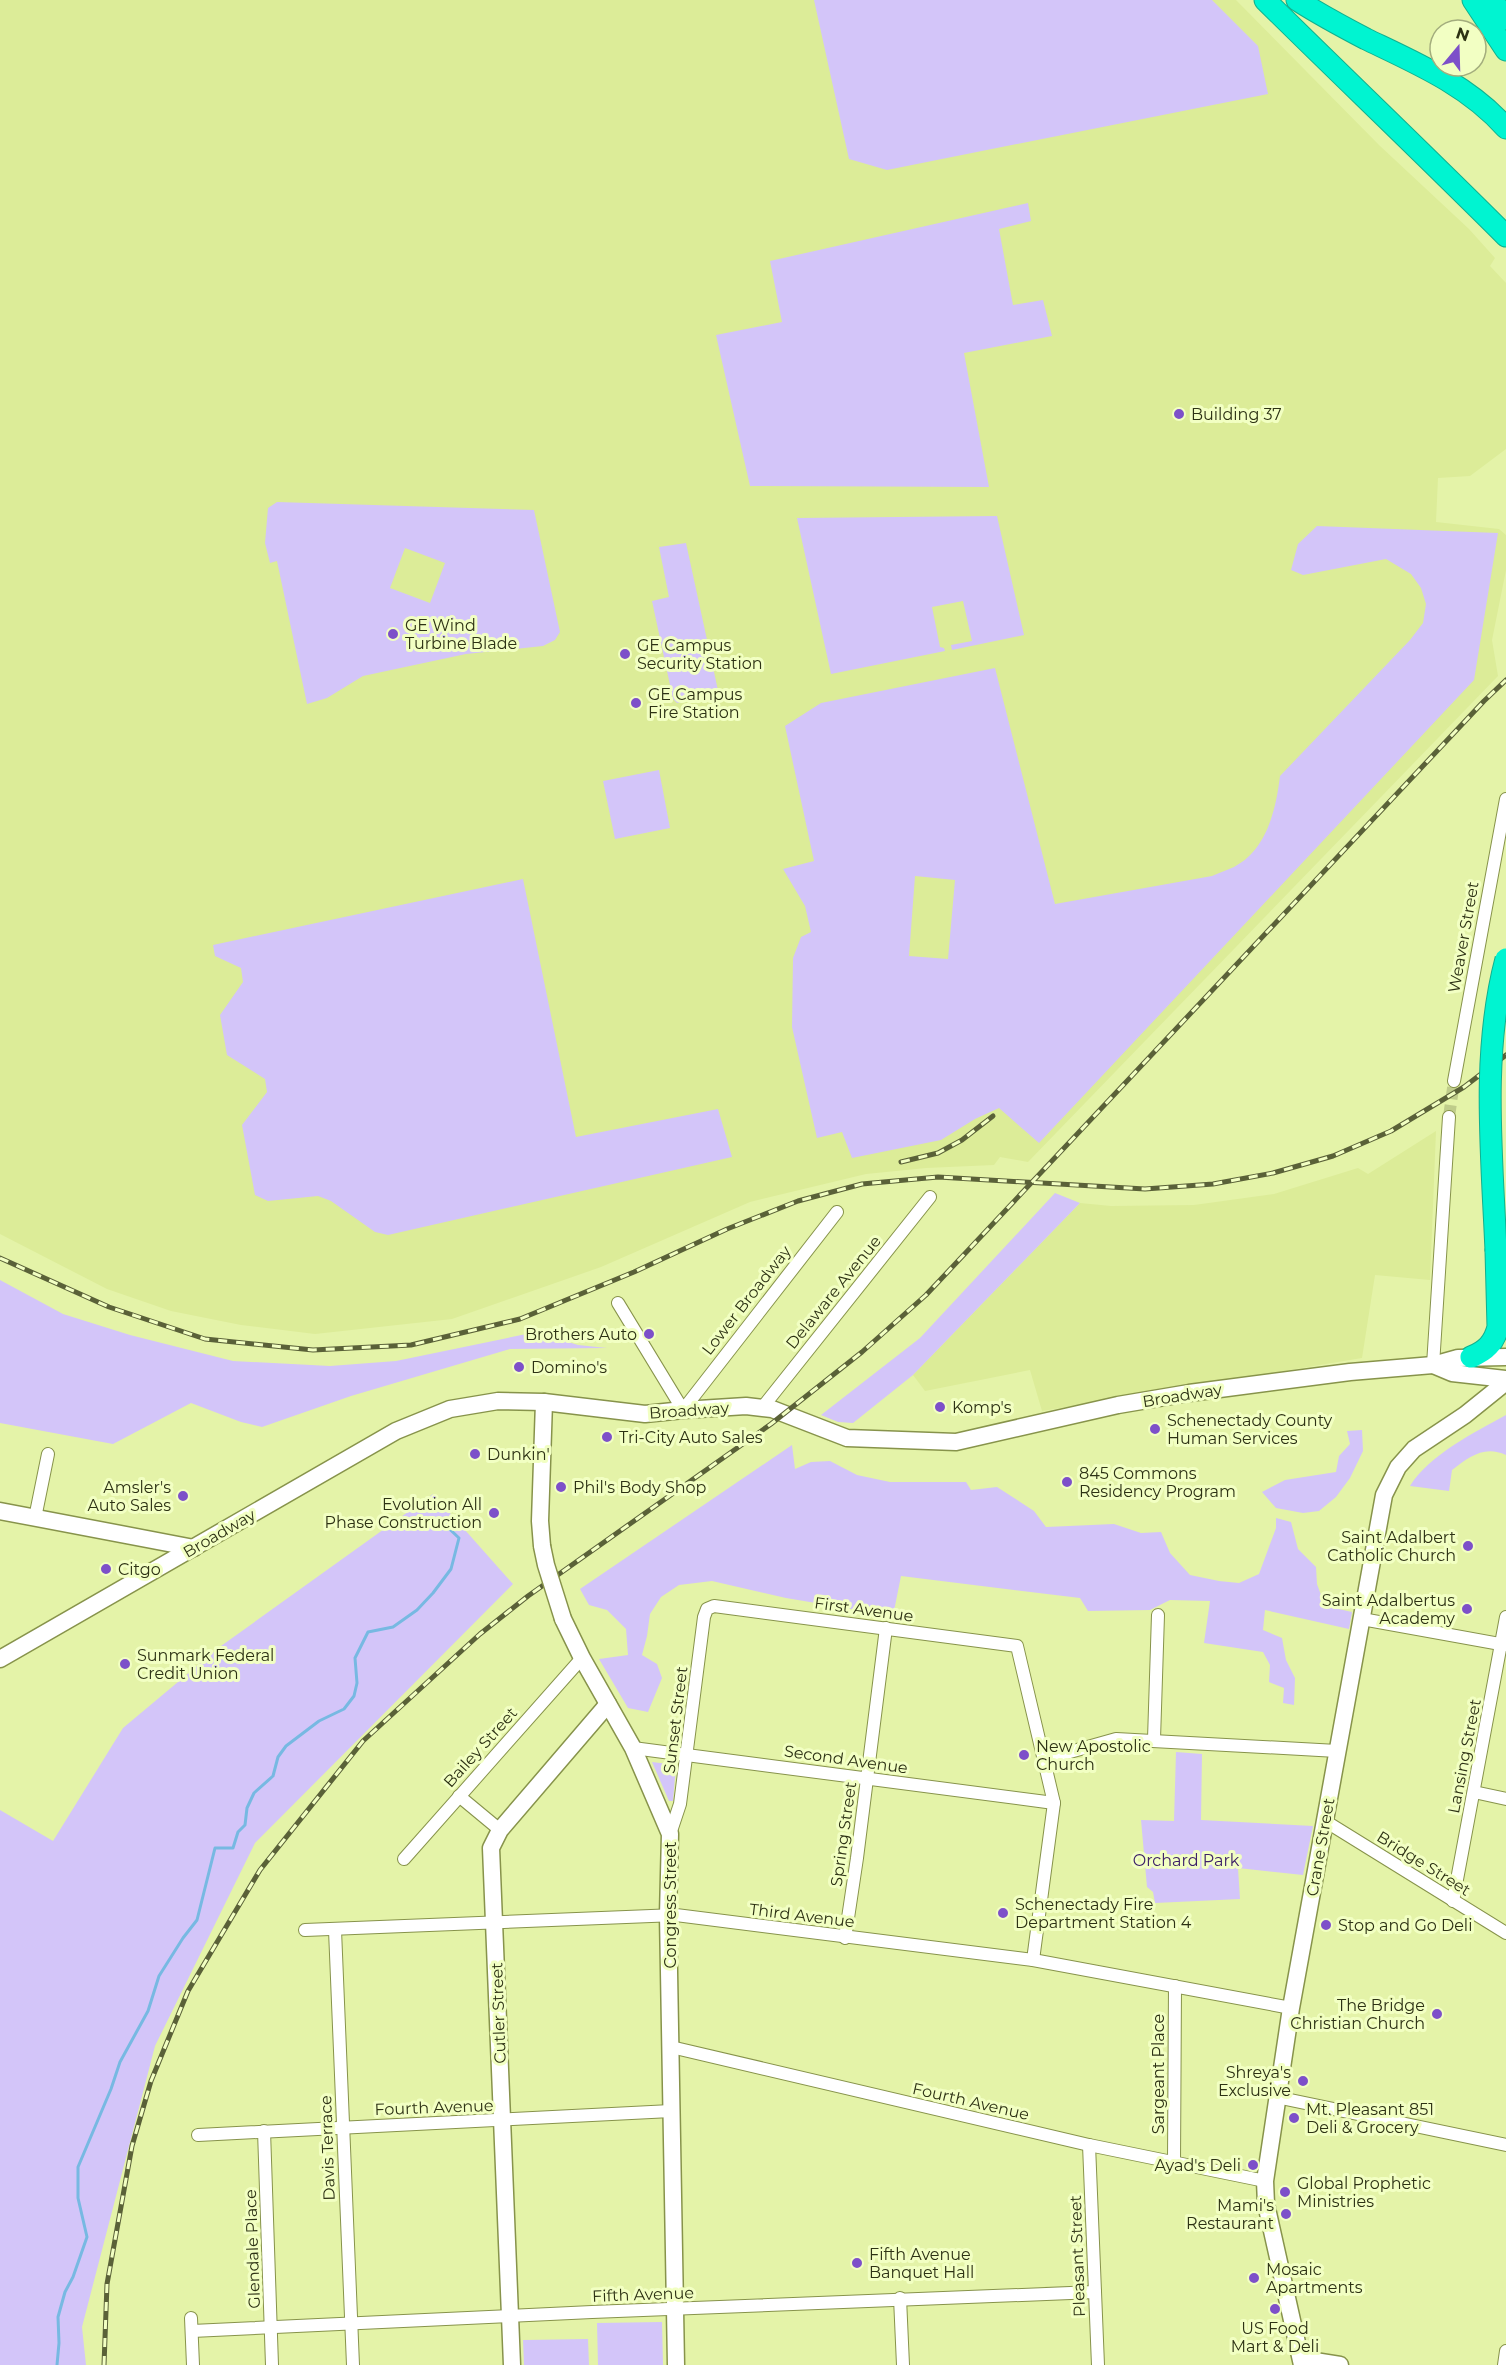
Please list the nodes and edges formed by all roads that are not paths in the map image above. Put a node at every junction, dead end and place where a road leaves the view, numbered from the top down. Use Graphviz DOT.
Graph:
graph roads {
  1 [pos="1265,0"];
  2 [pos="1297,0"];
  3 [pos="1473,0"];
  4 [pos="1492,0"];
  5 [pos="1506,19"];
  6 [pos="1506,50"];
  7 [pos="1506,128"];
  8 [pos="1506,236"];
  9 [pos="1506,799"];
  10 [pos="1506,959"];
  11 [pos="1454,1081"];
  12 [pos="1449,1117"];
  13 [pos="930,1197"];
  14 [pos="837,1212"];
  15 [pos="618,1303"];
  16 [pos="1498,1312"];
  17 [pos="1506,1343"];
  18 [pos="1471,1357"];
  19 [pos="1506,1357"];
  20 [pos="1433,1365"];
  21 [pos="1506,1380"];
  22 [pos="544,1402"];
  23 [pos="762,1408"];
  24 [pos="683,1410"];
  25 [pos="48,1454"];
  26 [pos="0,1511"];
  27 [pos="35,1518"];
  28 [pos="194,1548"];
  29 [pos="707,1609"];
  30 [pos="1158,1615"];
  31 [pos="1506,1617"];
  32 [pos="1362,1619"];
  33 [pos="886,1628"];
  34 [pos="1504,1645"];
  35 [pos="582,1658"];
  36 [pos="0,1659"];
  37 [pos="608,1704"];
  38 [pos="1154,1739"];
  39 [pos="633,1748"];
  40 [pos="1337,1751"];
  41 [pos="688,1754"];
  42 [pos="1045,1759"];
  43 [pos="867,1778"];
  44 [pos="1474,1792"];
  45 [pos="459,1796"];
  46 [pos="1506,1799"];
  47 [pos="1054,1803"];
  48 [pos="1325,1821"];
  49 [pos="500,1830"];
  50 [pos="670,1834"];
  51 [pos="404,1859"];
  52 [pos="1453,1900"];
  53 [pos="668,1915"];
  54 [pos="494,1922"];
  55 [pos="305,1930"];
  56 [pos="335,1930"];
  57 [pos="1506,1933"];
  58 [pos="845,1938"];
  59 [pos="1033,1960"];
  60 [pos="1175,1986"];
  61 [pos="1290,2008"];
  62 [pos="671,2047"];
  63 [pos="1276,2097"];
  64 [pos="671,2111"];
  65 [pos="501,2121"];
  66 [pos="343,2126"];
  67 [pos="264,2132"];
  68 [pos="198,2135"];
  69 [pos="1089,2145"];
  70 [pos="1506,2145"];
  71 [pos="1174,2163"];
  72 [pos="1265,2181"];
  73 [pos="1095,2292"];
  74 [pos="900,2298"];
  75 [pos="675,2309"];
  76 [pos="510,2316"];
  77 [pos="191,2318"];
  78 [pos="351,2322"];
  79 [pos="271,2326"];
  80 [pos="192,2331"];
  81 [pos="1506,2351"];
  82 [pos="1303,2363"];
  83 [pos="193,2365"];
  84 [pos="272,2365"];
  85 [pos="353,2365"];
  86 [pos="512,2365"];
  87 [pos="676,2365"];
  88 [pos="903,2365"];
  89 [pos="1098,2365"];
  90 [pos="1340,2365"];
  91 [pos="1504,2365"];
  1 -- 8 [label="highway"];
  2 -- 7 [label="highway"];
  3 -- 6 [label="highway"];
  4 -- 5 [label="highway"];
  9 -- 11 [label="street, Weaver Street"];
  10 -- 16 [label="highway, bridge"];
  12 -- 20 [label="street"];
  13 -- 23 [label="street, Delaware Avenue"];
  14 -- 24 [label="street, Lower Broadway"];
  15 -- 24 [label="street"];
  16 -- 17 [label="highway"];
  16 -- 18 [label="highway"];
  18 -- 19 [label="street, Broadway"];
  18 -- 20 [label="street, Broadway"];
  20 -- 21 [label="street, Broadway"];
  20 -- 23 [label="street, Broadway"];
  21 -- 32 [label="street, Crane Street"];
  22 -- 24 [label="street, Broadway"];
  22 -- 28 [label="street, Broadway"];
  22 -- 35 [label="street, Congress Street, bridge"];
  23 -- 24 [label="street, Broadway"];
  25 -- 27 [label="street"];
  26 -- 27 [label="street"];
  27 -- 28 [label="street"];
  28 -- 36 [label="street, Broadway"];
  29 -- 33 [label="street, First Avenue"];
  29 -- 41 [label="street, Sunset Street"];
  30 -- 38 [label="street"];
  31 -- 34 [label="street, Lansing Street"];
  32 -- 34 [label="street"];
  32 -- 40 [label="street, Crane Street"];
  33 -- 42 [label="street, First Avenue"];
  33 -- 43 [label="street, Spring Street"];
  34 -- 44 [label="street, Lansing Street"];
  35 -- 37 [label="street, Congress Street"];
  35 -- 45 [label="street, Bailey Street"];
  37 -- 39 [label="street, Congress Street"];
  37 -- 49 [label="street, Cutler Street"];
  38 -- 40 [label="street"];
  38 -- 42 [label="street"];
  39 -- 41 [label="street, Second Avenue"];
  39 -- 50 [label="street, Congress Street"];
  40 -- 48 [label="street, Crane Street"];
  41 -- 43 [label="street, Second Avenue"];
  41 -- 50 [label="street, Sunset Street"];
  42 -- 47 [label="street"];
  43 -- 47 [label="street, Second Avenue"];
  43 -- 58 [label="street, Spring Street"];
  44 -- 46 [label="street"];
  44 -- 52 [label="street, Lansing Street"];
  45 -- 49 [label="street"];
  45 -- 51 [label="street, Bailey Street"];
  47 -- 59 [label="street"];
  48 -- 52 [label="street, Bridge Street"];
  48 -- 61 [label="street, Crane Street"];
  49 -- 54 [label="street, Cutler Street"];
  50 -- 53 [label="street, Congress Street"];
  52 -- 57 [label="street, Bridge Street"];
  53 -- 54 [label="street, Third Avenue"];
  53 -- 58 [label="street, Third Avenue"];
  53 -- 62 [label="street, Congress Street"];
  54 -- 56 [label="street, Third Avenue"];
  54 -- 65 [label="street, Cutler Street"];
  55 -- 56 [label="street, Third Avenue"];
  56 -- 66 [label="street, Davis Terrace"];
  58 -- 59 [label="street, Third Avenue"];
  59 -- 60 [label="street, Third Avenue"];
  60 -- 61 [label="street, Third Avenue"];
  60 -- 71 [label="street, Sargeant Place"];
  61 -- 63 [label="street, Crane Street"];
  62 -- 64 [label="street, Congress Street"];
  62 -- 69 [label="street, Fourth Avenue"];
  63 -- 70 [label="street"];
  63 -- 72 [label="street, Crane Street"];
  64 -- 65 [label="street, Fourth Avenue"];
  64 -- 75 [label="street, Congress Street"];
  65 -- 66 [label="street, Fourth Avenue"];
  65 -- 76 [label="street, Cutler Street"];
  66 -- 67 [label="street, Fourth Avenue"];
  66 -- 78 [label="street, Davis Terrace"];
  67 -- 68 [label="street, Fourth Avenue"];
  67 -- 79 [label="street, Glendale Place"];
  69 -- 71 [label="street, Fourth Avenue"];
  69 -- 73 [label="street, Pleasant Street"];
  71 -- 72 [label="street, Fourth Avenue"];
  72 -- 82 [label="street, Crane Street"];
  73 -- 74 [label="street, Fifth Avenue"];
  73 -- 89 [label="street, Pleasant Street"];
  74 -- 75 [label="street, Fifth Avenue"];
  74 -- 88 [label="street"];
  75 -- 76 [label="street, Fifth Avenue"];
  75 -- 87 [label="street, Congress Street"];
  76 -- 78 [label="street, Fifth Avenue"];
  76 -- 86 [label="street, Cutler Street"];
  77 -- 80 [label="street"];
  78 -- 79 [label="street, Fifth Avenue"];
  78 -- 85 [label="street, Davis Terrace"];
  79 -- 80 [label="street, Fifth Avenue"];
  79 -- 84 [label="street, Glendale Place"];
  80 -- 83 [label="street"];
  81 -- 91 [label="street"];
  82 -- 90 [label="street"];
}
